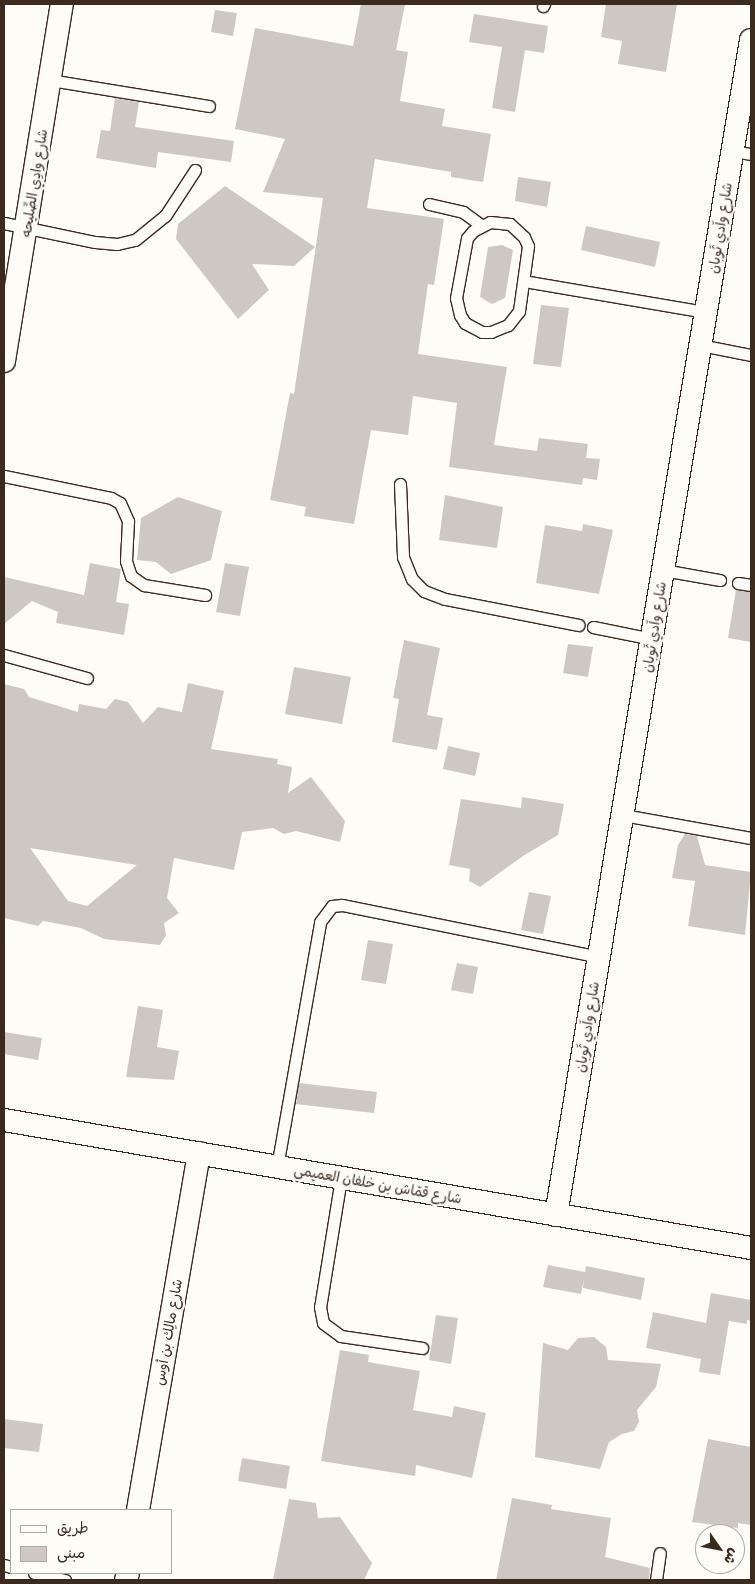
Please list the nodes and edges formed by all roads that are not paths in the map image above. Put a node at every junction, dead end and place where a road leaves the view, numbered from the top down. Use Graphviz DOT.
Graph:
graph roads {
  1 [pos="62,4"];
  2 [pos="751,40"];
  3 [pos="50,80"];
  4 [pos="209,106"];
  5 [pos="742,153"];
  6 [pos="195,170"];
  7 [pos="429,204"];
  8 [pos="4,223"];
  9 [pos="481,225"];
  10 [pos="28,227"];
  11 [pos="524,281"];
  12 [pos="706,312"];
  13 [pos="700,345"];
  14 [pos="751,355"];
  15 [pos="4,361"];
  16 [pos="4,476"];
  17 [pos="400,484"];
  18 [pos="663,570"];
  19 [pos="720,580"];
  20 [pos="738,583"];
  21 [pos="751,585"];
  22 [pos="205,595"];
  23 [pos="579,624"];
  24 [pos="593,627"];
  25 [pos="652,638"];
  26 [pos="4,655"];
  27 [pos="87,678"];
  28 [pos="622,814"];
  29 [pos="751,838"];
  30 [pos="599,957"];
  31 [pos="4,1120"];
  32 [pos="199,1153"];
  33 [pos="277,1167"];
  34 [pos="341,1178"];
  35 [pos="556,1215"];
  36 [pos="751,1248"];
  37 [pos="422,1348"];
  38 [pos="138,1509"];
  39 [pos="660,1554"];
  40 [pos="38,1574"];
  41 [pos="65,1580"];
  42 [pos="656,1580"];
  1 -- 3 [label="street, شارع وادِي الصِّليحه"];
  2 -- 5 [label="street, شارع واَدي ثَوبان"];
  3 -- 4 [label="lane"];
  3 -- 10 [label="street, شارع وادِي الصِّليحه"];
  5 -- 12 [label="street, شارع واَدي ثَوبان"];
  6 -- 10 [label="lane"];
  7 -- 9 [label="lane"];
  8 -- 10 [label="lane"];
  9 -- 11 [label="lane"];
  9 -- 11 [label="lane"];
  10 -- 15 [label="street, شارع وادِي الصِّليحه"];
  11 -- 12 [label="lane"];
  12 -- 13 [label="street, شارع واَدي ثَوبان"];
  13 -- 14 [label="lane"];
  13 -- 18 [label="street, شارع واَدي ثَوبان"];
  16 -- 22 [label="lane"];
  17 -- 23 [label="lane"];
  18 -- 19 [label="lane"];
  18 -- 25 [label="street, شارع واَدي ثَوبان"];
  20 -- 21 [label="lane"];
  24 -- 25 [label="lane"];
  25 -- 28 [label="street, شارع واَدي ثَوبان"];
  26 -- 27 [label="lane"];
  28 -- 29 [label="lane"];
  28 -- 30 [label="street, شارع واَدي ثَوبان"];
  30 -- 33 [label="lane"];
  30 -- 35 [label="street, شارع واَدي ثَوبان"];
  31 -- 32 [label="street, شارع قمّاش بن خلفان العميمي"];
  32 -- 33 [label="street, شارع قمّاش بن خلفان العميمي"];
  32 -- 38 [label="street, شارع مالِك بن أوس"];
  33 -- 34 [label="street, شارع قمّاش بن خلفان العميمي"];
  34 -- 35 [label="street, شارع قمّاش بن خلفان العميمي"];
  34 -- 37 [label="lane"];
  35 -- 36 [label="street, شارع قمّاش بن خلفان العميمي"];
  39 -- 42 [label="lane"];
  40 -- 41 [label="lane"];
}
